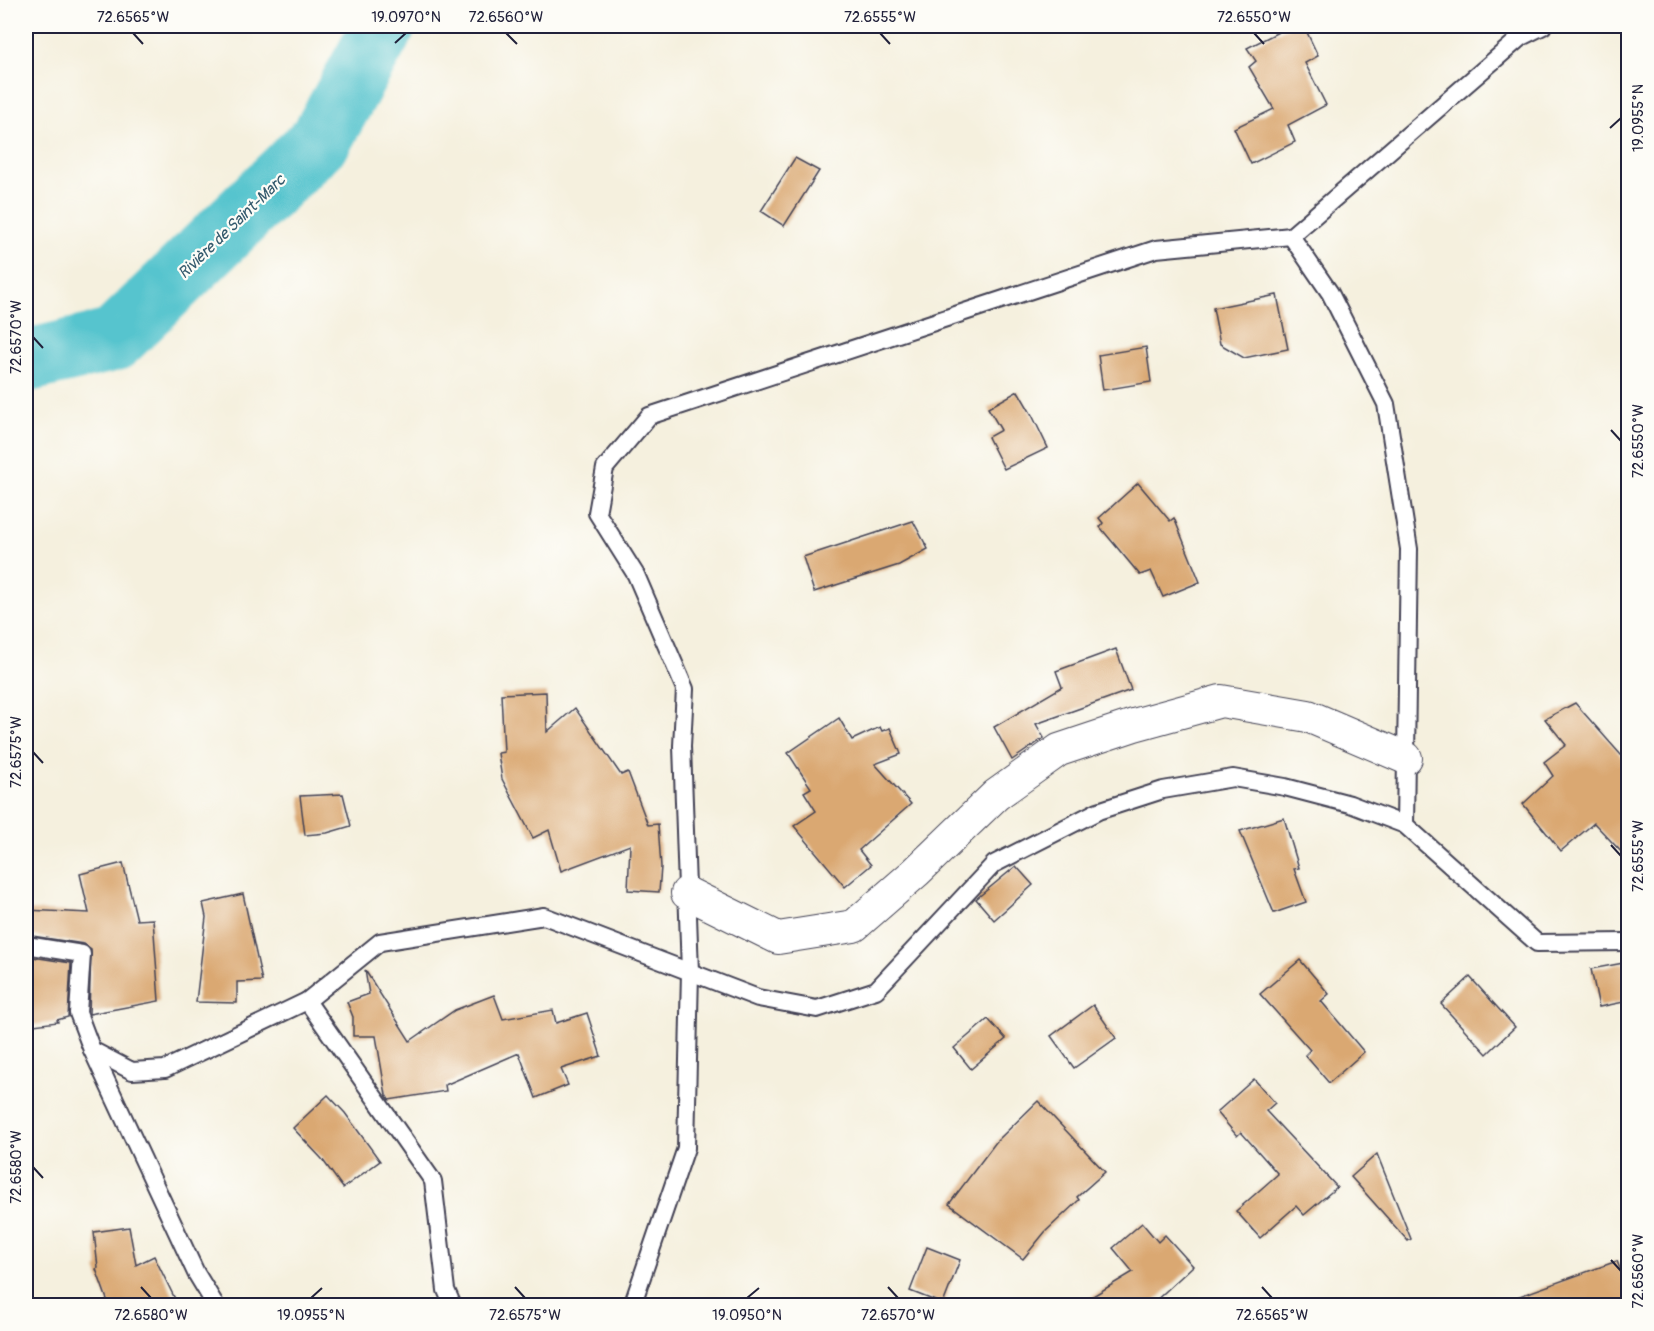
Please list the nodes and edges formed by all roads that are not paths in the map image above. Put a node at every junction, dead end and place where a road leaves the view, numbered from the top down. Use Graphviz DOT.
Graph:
graph roads {
  1 [pos="1543,26"];
  2 [pos="1291,236"];
  3 [pos="1406,758"];
  4 [pos="1405,825"];
  5 [pos="687,892"];
  6 [pos="1629,942"];
  7 [pos="26,945"];
  8 [pos="690,972"];
  9 [pos="307,1001"];
  10 [pos="92,1050"];
  11 [pos="216,1305"];
  12 [pos="453,1305"];
  13 [pos="632,1305"];
  1 -- 2 [label="lane"];
  2 -- 3 [label="lane"];
  2 -- 5 [label="lane"];
  3 -- 4 [label="lane"];
  3 -- 5 [label="street"];
  4 -- 6 [label="lane"];
  4 -- 8 [label="lane"];
  5 -- 8 [label="lane"];
  7 -- 10 [label="lane"];
  8 -- 9 [label="lane"];
  8 -- 13 [label="lane"];
  9 -- 10 [label="lane"];
  9 -- 12 [label="lane"];
  10 -- 11 [label="lane"];
}
